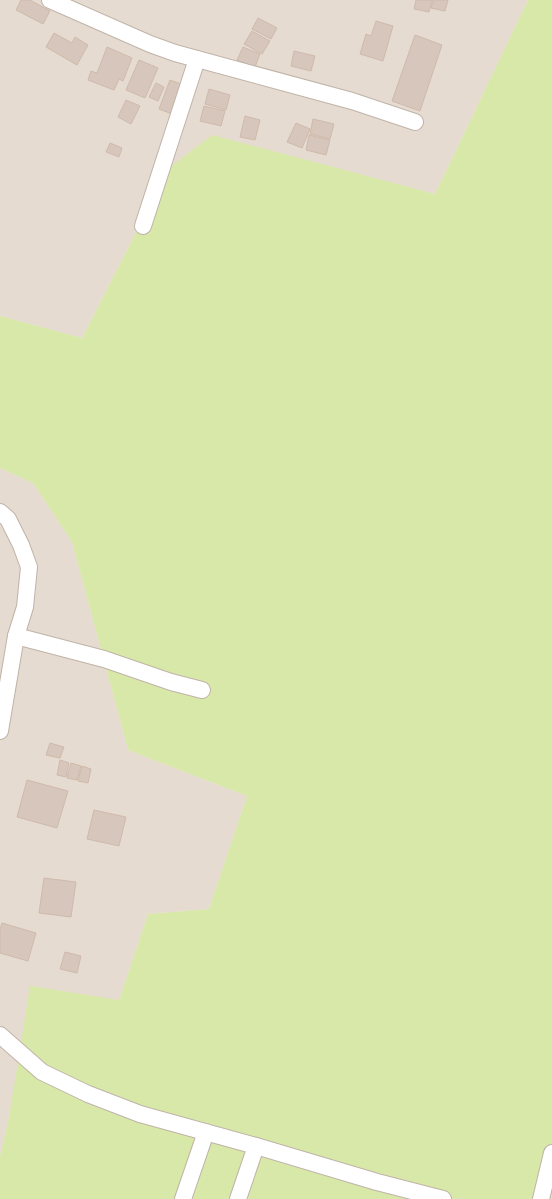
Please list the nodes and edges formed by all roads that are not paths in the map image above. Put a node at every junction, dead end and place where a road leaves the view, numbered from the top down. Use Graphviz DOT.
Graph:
graph roads {
  1 [pos="50,0"];
  2 [pos="197,59"];
  3 [pos="415,122"];
  4 [pos="143,226"];
  5 [pos="0,512"];
  6 [pos="16,636"];
  7 [pos="202,690"];
  8 [pos="0,731"];
  9 [pos="0,1035"];
  10 [pos="206,1132"];
  11 [pos="256,1146"];
  12 [pos="552,1153"];
  13 [pos="183,1199"];
  14 [pos="238,1199"];
  15 [pos="444,1199"];
  16 [pos="541,1199"];
  1 -- 2 [label="street"];
  2 -- 3 [label="street"];
  2 -- 4 [label="street"];
  5 -- 6 [label="street"];
  6 -- 7 [label="street"];
  6 -- 8 [label="street"];
  9 -- 10 [label="street"];
  10 -- 11 [label="street"];
  10 -- 13 [label="street"];
  11 -- 14 [label="street"];
  11 -- 15 [label="street"];
  12 -- 16 [label="street"];
}
